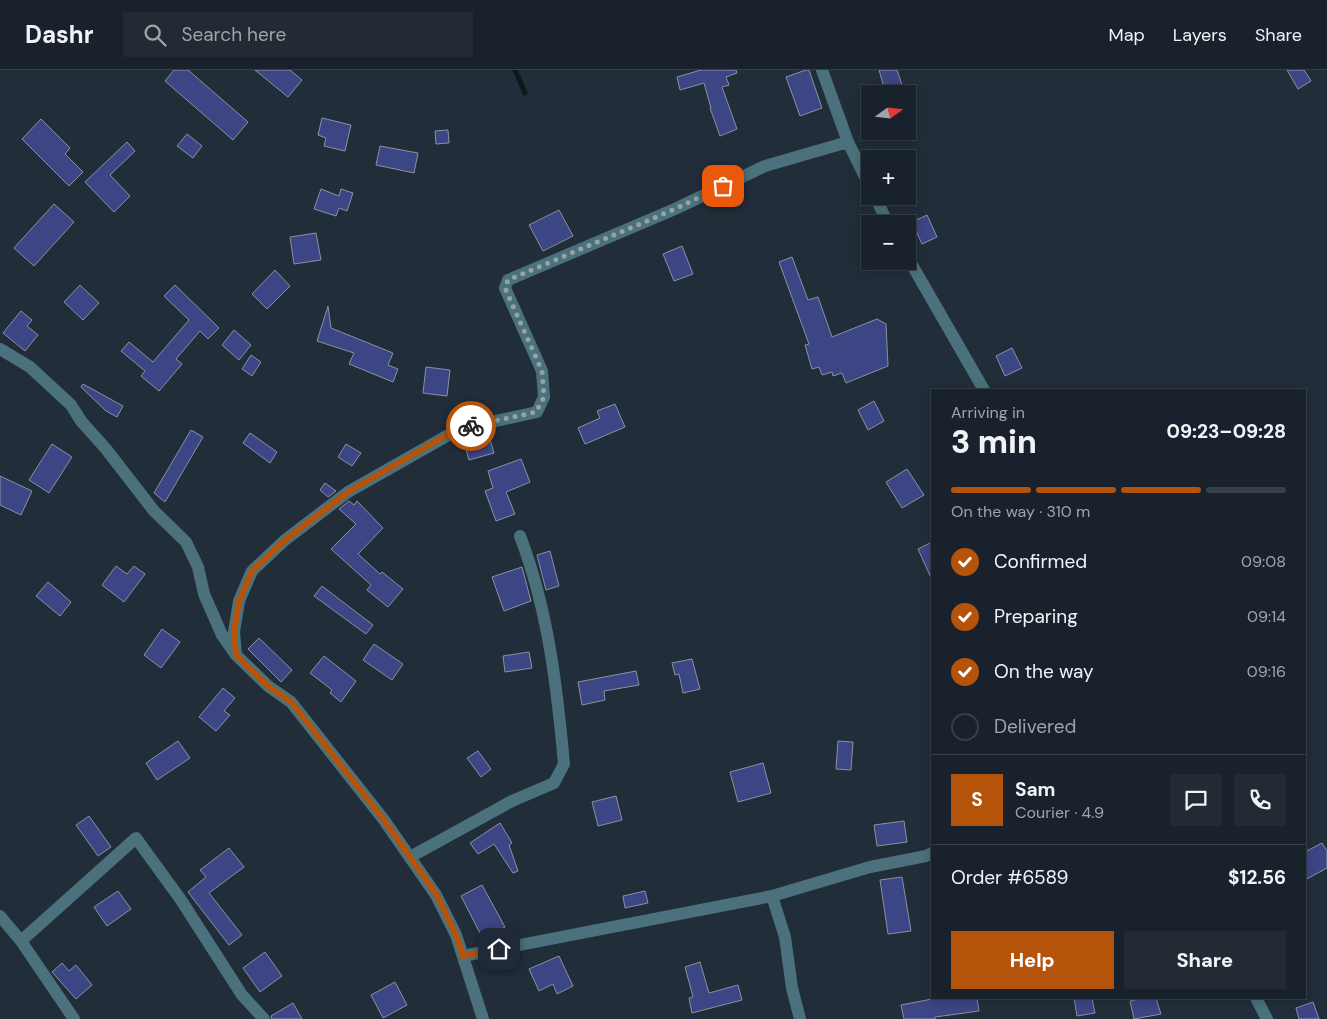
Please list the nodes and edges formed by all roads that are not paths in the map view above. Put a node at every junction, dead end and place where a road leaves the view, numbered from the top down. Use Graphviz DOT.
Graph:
graph roads {
  1 [pos="822,70"];
  2 [pos="848,142"];
  3 [pos="861,169"];
  4 [pos="915,270"];
  5 [pos="0,348"];
  6 [pos="983,389"];
  7 [pos="520,536"];
  8 [pos="236,655"];
  9 [pos="931,854"];
  10 [pos="410,857"];
  11 [pos="772,896"];
  12 [pos="0,916"];
  13 [pos="20,941"];
  14 [pos="463,956"];
  15 [pos="1257,999"];
  16 [pos="74,1019"];
  17 [pos="264,1019"];
  18 [pos="483,1019"];
  19 [pos="800,1019"];
  20 [pos="1267,1019"];
  1 -- 2 [label="street"];
  2 -- 3 [label="street"];
  2 -- 8 [label="street"];
  4 -- 6 [label="street"];
  5 -- 8 [label="street"];
  7 -- 10 [label="street"];
  8 -- 10 [label="street"];
  9 -- 11 [label="street"];
  10 -- 14 [label="street"];
  11 -- 14 [label="street"];
  11 -- 19 [label="street"];
  12 -- 13 [label="street"];
  13 -- 16 [label="street"];
  13 -- 17 [label="street"];
  14 -- 18 [label="street"];
  15 -- 20 [label="street"];
}
